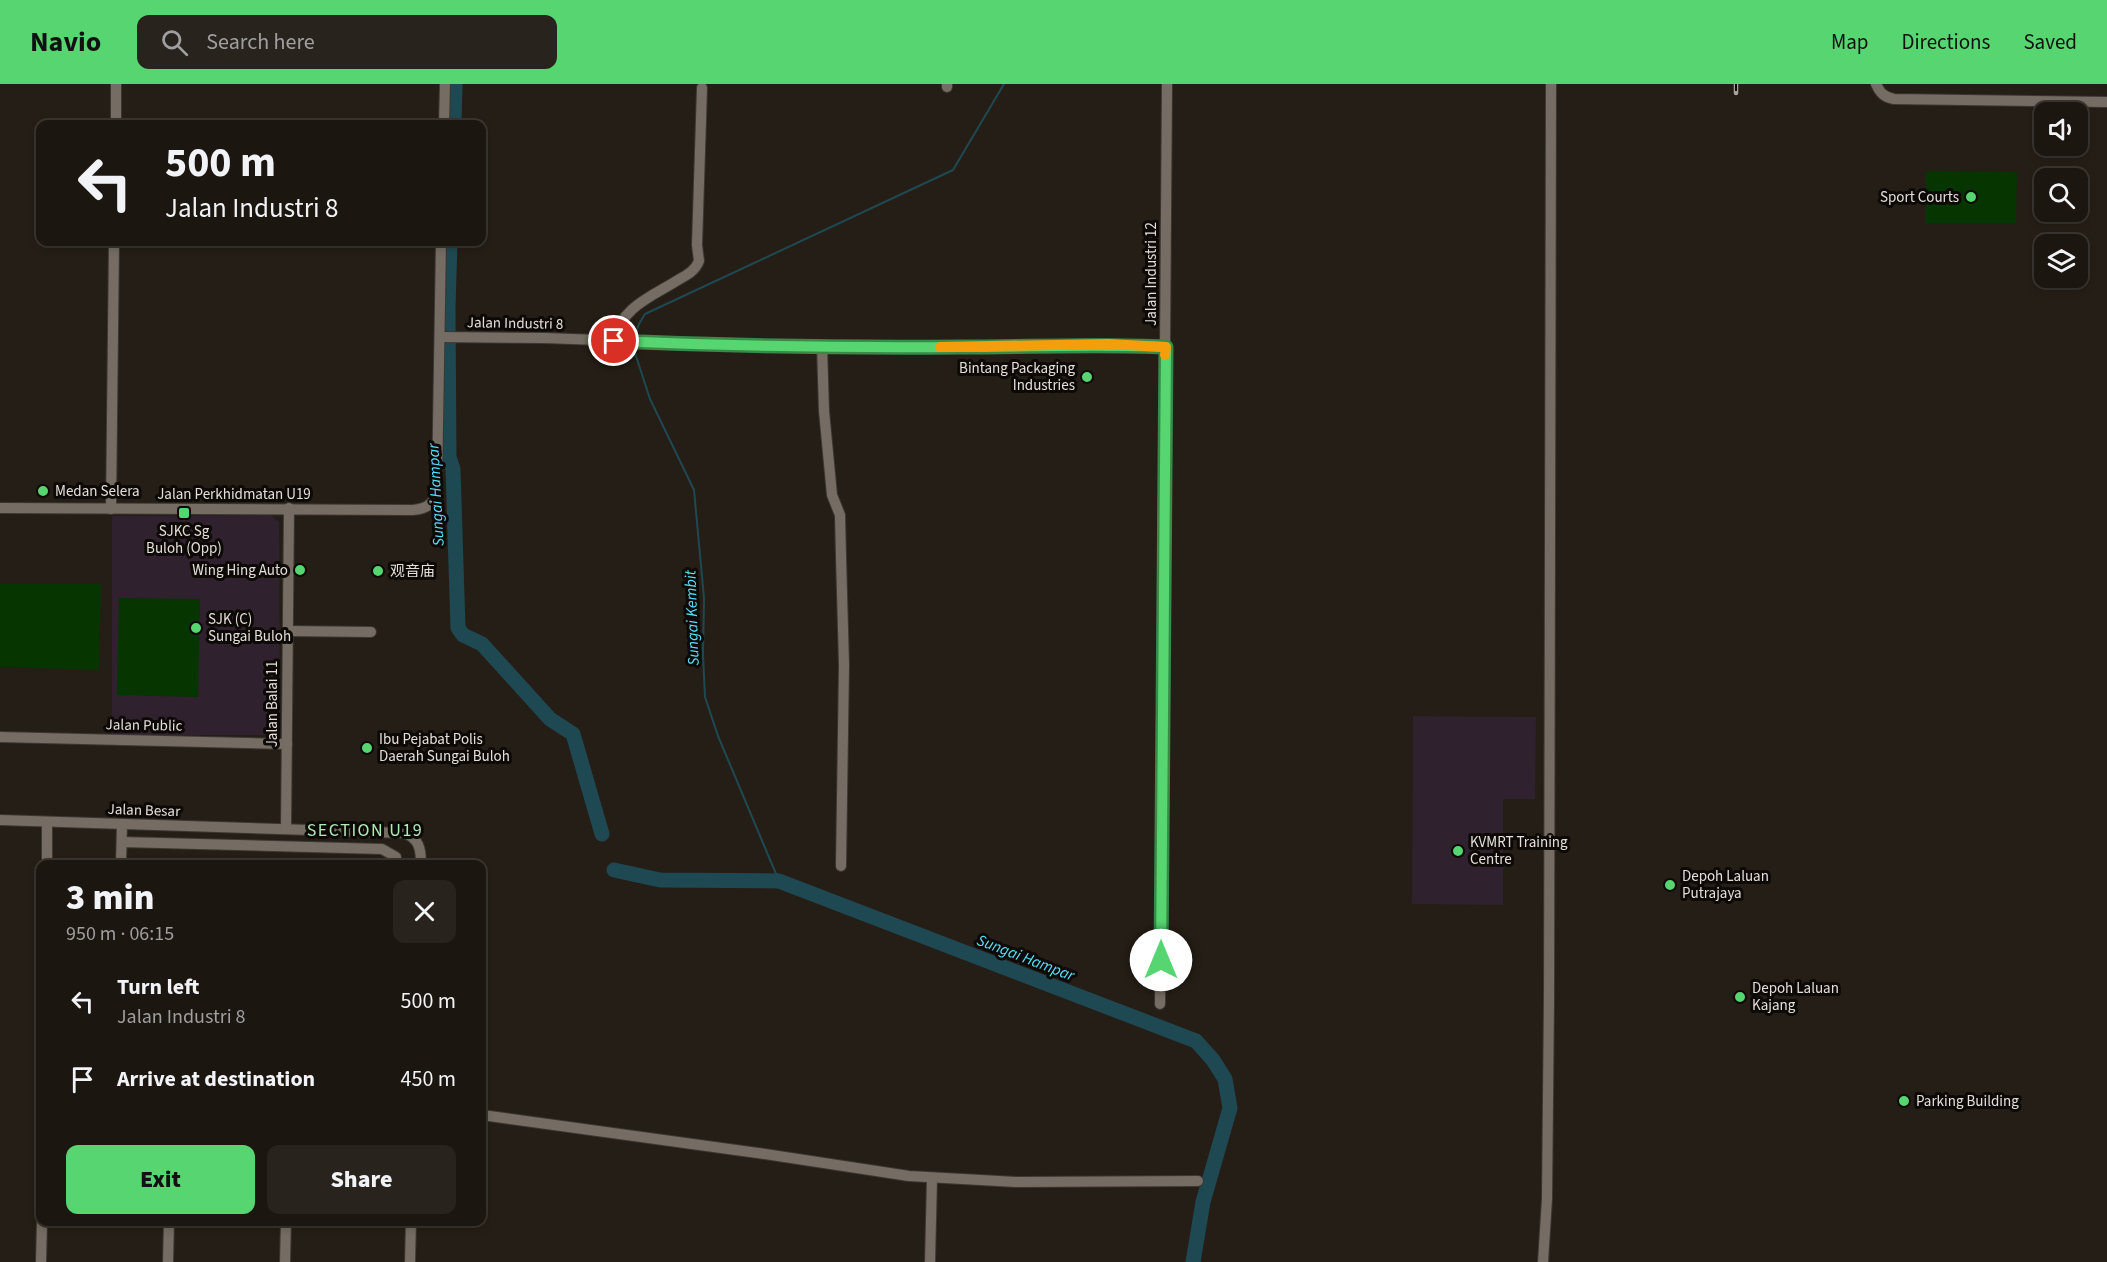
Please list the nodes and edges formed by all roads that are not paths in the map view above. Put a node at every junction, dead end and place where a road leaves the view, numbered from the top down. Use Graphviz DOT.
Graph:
graph roads {
  1 [pos="116,84"];
  2 [pos="445,84"];
  3 [pos="1167,84"];
  4 [pos="1551,84"];
  5 [pos="1876,84"];
  6 [pos="702,88"];
  7 [pos="2107,102"];
  8 [pos="116,120"];
  9 [pos="444,120"];
  10 [pos="114,246"];
  11 [pos="441,246"];
  12 [pos="445,337"];
  13 [pos="614,341"];
  14 [pos="822,346"];
  15 [pos="1166,347"];
  16 [pos="0,508"];
  17 [pos="289,508"];
  18 [pos="111,509"];
  19 [pos="288,631"];
  20 [pos="371,632"];
  21 [pos="0,737"];
  22 [pos="287,744"];
  23 [pos="0,820"];
  24 [pos="47,822"];
  25 [pos="122,824"];
  26 [pos="286,829"];
  27 [pos="122,842"];
  28 [pos="47,860"];
  29 [pos="121,860"];
  30 [pos="396,860"];
  31 [pos="421,860"];
  32 [pos="841,866"];
  33 [pos="1160,1004"];
  34 [pos="486,1116"];
  35 [pos="932,1178"];
  36 [pos="1198,1181"];
  37 [pos="42,1226"];
  38 [pos="169,1226"];
  39 [pos="286,1226"];
  40 [pos="411,1226"];
  41 [pos="41,1262"];
  42 [pos="168,1262"];
  43 [pos="285,1262"];
  44 [pos="410,1262"];
  45 [pos="930,1262"];
  46 [pos="1543,1262"];
  1 -- 8 [label="street"];
  2 -- 9 [label="street"];
  3 -- 15 [label="street, Jalan Industri 12"];
  4 -- 46 [label="street"];
  5 -- 7 [label="street"];
  6 -- 13 [label="street"];
  10 -- 18 [label="street"];
  11 -- 12 [label="street"];
  12 -- 13 [label="street, Jalan Industri 8"];
  12 -- 17 [label="street, Jalan Perkhidmatan U19"];
  13 -- 14 [label="street, Jalan Industri 8"];
  14 -- 15 [label="street, Jalan Industri 8"];
  14 -- 32 [label="street"];
  15 -- 33 [label="street, Jalan Industri 12"];
  16 -- 18 [label="street, Jalan Perkhidmatan U19"];
  17 -- 18 [label="street, Jalan Perkhidmatan U19"];
  17 -- 19 [label="street, Jalan Balai 11"];
  19 -- 20 [label="street"];
  19 -- 22 [label="street, Jalan Balai 11"];
  21 -- 22 [label="street, Jalan Public"];
  22 -- 26 [label="street, Jalan Balai 11"];
  23 -- 24 [label="street, Jalan Besar"];
  24 -- 25 [label="street, Jalan Besar"];
  24 -- 28 [label="street"];
  25 -- 26 [label="street, Jalan Besar"];
  25 -- 27 [label="street"];
  26 -- 31 [label="street, Jalan Besar"];
  27 -- 29 [label="street"];
  27 -- 30 [label="street"];
  34 -- 35 [label="street"];
  35 -- 36 [label="street"];
  35 -- 45 [label="street"];
  37 -- 41 [label="street"];
  38 -- 42 [label="street"];
  39 -- 43 [label="street"];
  40 -- 44 [label="street"];
}
